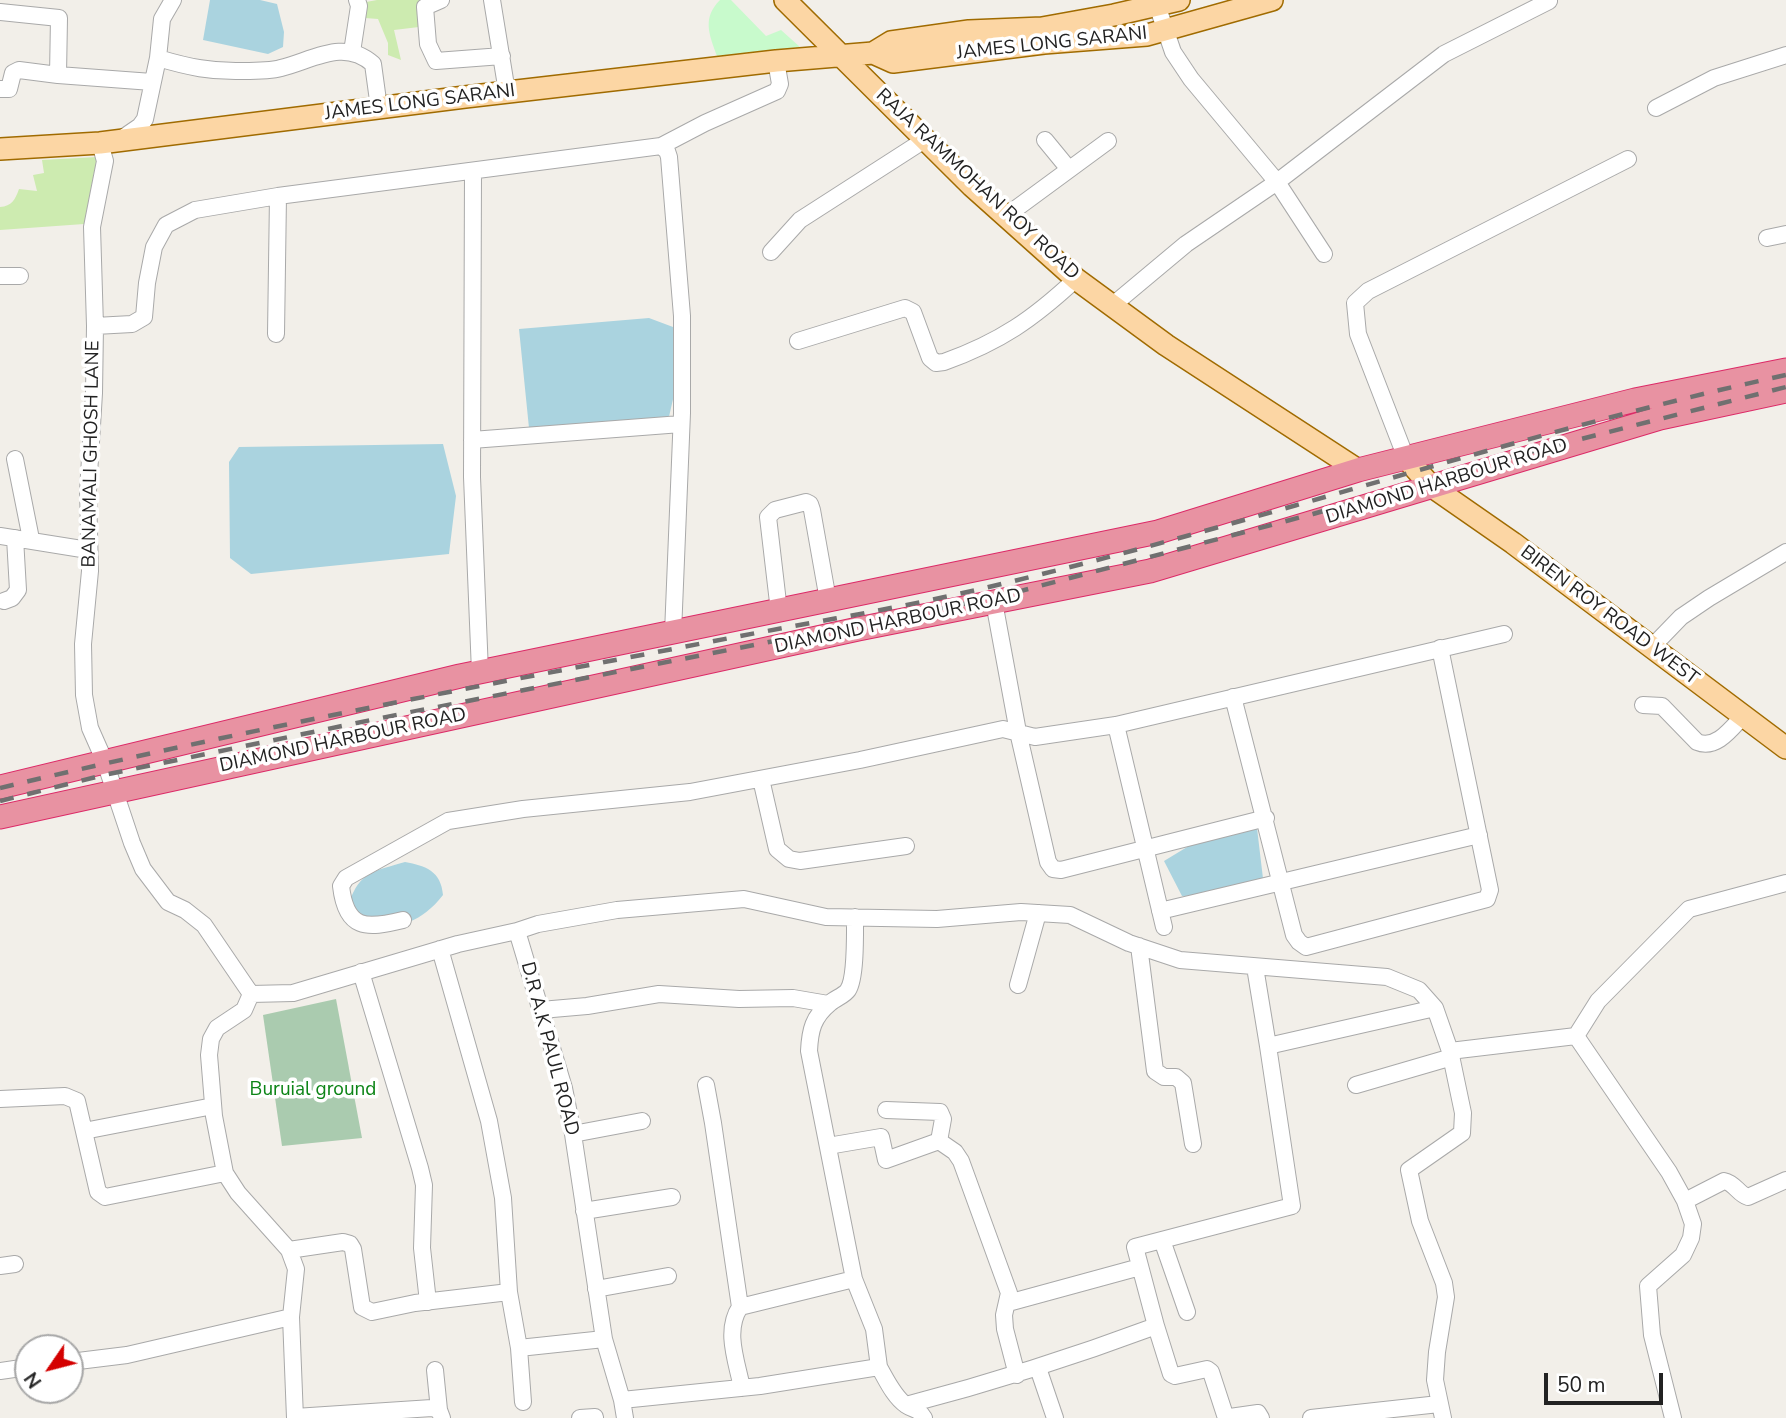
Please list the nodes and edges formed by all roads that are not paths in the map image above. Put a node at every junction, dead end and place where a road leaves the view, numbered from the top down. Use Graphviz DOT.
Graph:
graph roads {
  1 [pos="173,0"];
  2 [pos="357,0"];
  3 [pos="441,0"];
  4 [pos="492,0"];
  5 [pos="785,0"];
  6 [pos="1179,0"];
  7 [pos="1272,0"];
  8 [pos="1549,1"];
  9 [pos="1142,5"];
  10 [pos="0,12"];
  11 [pos="1164,30"];
  12 [pos="352,52"];
  13 [pos="873,53"];
  14 [pos="839,54"];
  15 [pos="502,55"];
  16 [pos="1786,55"];
  17 [pos="158,58"];
  18 [pos="776,61"];
  19 [pos="58,75"];
  20 [pos="152,82"];
  21 [pos="0,89"];
  22 [pos="507,92"];
  23 [pos="379,108"];
  24 [pos="1656,108"];
  25 [pos="926,139"];
  26 [pos="1045,140"];
  27 [pos="1108,141"];
  28 [pos="109,142"];
  29 [pos="661,146"];
  30 [pos="0,149"];
  31 [pos="1629,159"];
  32 [pos="1068,168"];
  33 [pos="473,171"];
  34 [pos="1277,182"];
  35 [pos="278,197"];
  36 [pos="1006,216"];
  37 [pos="1786,234"];
  38 [pos="1767,238"];
  39 [pos="771,252"];
  40 [pos="1324,254"];
  41 [pos="0,276"];
  42 [pos="20,276"];
  43 [pos="1076,279"];
  44 [pos="1113,305"];
  45 [pos="95,326"];
  46 [pos="276,334"];
  47 [pos="797,341"];
  48 [pos="1786,370"];
  49 [pos="1786,391"];
  50 [pos="1619,404"];
  51 [pos="681,424"];
  52 [pos="1625,429"];
  53 [pos="472,440"];
  54 [pos="1406,458"];
  55 [pos="15,459"];
  56 [pos="1358,470"];
  57 [pos="1431,486"];
  58 [pos="15,537"];
  59 [pos="88,550"];
  60 [pos="1786,552"];
  61 [pos="886,589"];
  62 [pos="828,600"];
  63 [pos="4,601"];
  64 [pos="994,603"];
  65 [pos="779,611"];
  66 [pos="892,622"];
  67 [pos="673,632"];
  68 [pos="1504,634"];
  69 [pos="1440,648"];
  70 [pos="1651,648"];
  71 [pos="480,672"];
  72 [pos="1233,697"];
  73 [pos="1643,705"];
  74 [pos="1743,716"];
  75 [pos="1116,725"];
  76 [pos="1018,732"];
  77 [pos="1786,748"];
  78 [pos="106,762"];
  79 [pos="761,779"];
  80 [pos="0,787"];
  81 [pos="114,792"];
  82 [pos="0,817"];
  83 [pos="1266,818"];
  84 [pos="1479,835"];
  85 [pos="906,846"];
  86 [pos="1145,849"];
  87 [pos="1281,882"];
  88 [pos="1786,883"];
  89 [pos="1038,913"];
  90 [pos="855,917"];
  91 [pos="403,920"];
  92 [pos="517,931"];
  93 [pos="1139,946"];
  94 [pos="440,949"];
  95 [pos="1255,967"];
  96 [pos="361,972"];
  97 [pos="1018,985"];
  98 [pos="251,994"];
  99 [pos="828,1004"];
  100 [pos="1435,1008"];
  101 [pos="541,1010"];
  102 [pos="1576,1036"];
  103 [pos="1268,1046"];
  104 [pos="1451,1054"];
  105 [pos="1356,1085"];
  106 [pos="706,1086"];
  107 [pos="0,1099"];
  108 [pos="213,1107"];
  109 [pos="886,1110"];
  110 [pos="642,1121"];
  111 [pos="84,1130"];
  112 [pos="573,1134"];
  113 [pos="939,1141"];
  114 [pos="1193,1144"];
  115 [pos="828,1146"];
  116 [pos="225,1173"];
  117 [pos="1786,1180"];
  118 [pos="672,1198"];
  119 [pos="1685,1201"];
  120 [pos="584,1211"];
  121 [pos="1162,1240"];
  122 [pos="289,1250"];
  123 [pos="1140,1267"];
  124 [pos="668,1276"];
  125 [pos="854,1279"];
  126 [pos="596,1289"];
  127 [pos="509,1293"];
  128 [pos="428,1302"];
  129 [pos="1008,1303"];
  130 [pos="740,1307"];
  131 [pos="1187,1312"];
  132 [pos="291,1317"];
  133 [pos="1156,1326"];
  134 [pos="604,1339"];
  135 [pos="519,1348"];
  136 [pos="84,1360"];
  137 [pos="880,1367"];
  138 [pos="1038,1368"];
  139 [pos="435,1370"];
  140 [pos="1017,1375"];
  141 [pos="741,1388"];
  142 [pos="622,1400"];
  143 [pos="523,1402"];
  144 [pos="906,1405"];
  145 [pos="1441,1411"];
  146 [pos="440,1414"];
  147 [pos="295,1417"];
  148 [pos="625,1418"];
  149 [pos="924,1418"];
  150 [pos="1055,1418"];
  151 [pos="1261,1418"];
  152 [pos="1311,1418"];
  153 [pos="1673,1418"];
  1 -- 17 [label="street"];
  2 -- 12 [label="street"];
  3 -- 15 [label="street"];
  4 -- 15 [label="street"];
  5 -- 14 [label="main road, RAJA RAMMOHAN ROY ROAD"];
  6 -- 9 [label="main road"];
  7 -- 11 [label="main road, JAMES LONG SARANI"];
  8 -- 34 [label="street"];
  9 -- 11 [label="street"];
  9 -- 13 [label="main road"];
  10 -- 19 [label="street"];
  11 -- 13 [label="main road, JAMES LONG SARANI"];
  11 -- 34 [label="street"];
  12 -- 17 [label="street"];
  12 -- 23 [label="street"];
  13 -- 14 [label="main road, JAMES LONG SARANI"];
  14 -- 18 [label="main road, JAMES LONG SARANI"];
  14 -- 25 [label="main road, RAJA RAMMOHAN ROY ROAD"];
  15 -- 22 [label="street"];
  16 -- 24 [label="street"];
  17 -- 20 [label="street"];
  18 -- 22 [label="main road, JAMES LONG SARANI"];
  18 -- 29 [label="street"];
  19 -- 20 [label="street"];
  19 -- 21 [label="street"];
  20 -- 28 [label="street"];
  22 -- 23 [label="main road, JAMES LONG SARANI"];
  23 -- 28 [label="main road, JAMES LONG SARANI"];
  25 -- 36 [label="main road, RAJA RAMMOHAN ROY ROAD"];
  25 -- 39 [label="street"];
  26 -- 32 [label="street"];
  27 -- 32 [label="street"];
  28 -- 30 [label="main road, JAMES LONG SARANI"];
  28 -- 45 [label="street, BANAMALI GHOSH LANE"];
  29 -- 33 [label="street"];
  29 -- 51 [label="street"];
  31 -- 54 [label="street"];
  32 -- 36 [label="street"];
  33 -- 35 [label="street"];
  33 -- 53 [label="street"];
  34 -- 40 [label="street"];
  34 -- 44 [label="street"];
  35 -- 45 [label="street"];
  35 -- 46 [label="street"];
  36 -- 43 [label="main road, RAJA RAMMOHAN ROY ROAD"];
  37 -- 38 [label="street"];
  41 -- 42 [label="street"];
  43 -- 44 [label="main road, RAJA RAMMOHAN ROY ROAD"];
  43 -- 47 [label="street"];
  44 -- 56 [label="main road, RAJA RAMMOHAN ROY ROAD"];
  45 -- 59 [label="street, BANAMALI GHOSH LANE"];
  48 -- 50 [label="highway, DIAMOND HARBOUR ROAD"];
  49 -- 52 [label="highway, DIAMOND HARBOUR ROAD"];
  50 -- 52 [label="highway"];
  50 -- 54 [label="highway, DIAMOND HARBOUR ROAD"];
  51 -- 53 [label="street"];
  51 -- 67 [label="street"];
  52 -- 57 [label="highway, DIAMOND HARBOUR ROAD"];
  53 -- 71 [label="street"];
  54 -- 56 [label="highway, DIAMOND HARBOUR ROAD"];
  54 -- 57 [label="main road, BIREN ROY ROAD WEST"];
  55 -- 58 [label="street"];
  56 -- 61 [label="highway, DIAMOND HARBOUR ROAD"];
  57 -- 64 [label="highway, DIAMOND HARBOUR ROAD"];
  57 -- 70 [label="main road, BIREN ROY ROAD WEST"];
  58 -- 59 [label="street"];
  58 -- 63 [label="street"];
  59 -- 78 [label="street, BANAMALI GHOSH LANE"];
  60 -- 70 [label="street"];
  61 -- 62 [label="highway, DIAMOND HARBOUR ROAD"];
  61 -- 66 [label="highway"];
  62 -- 65 [label="highway, DIAMOND HARBOUR ROAD"];
  62 -- 65 [label="street"];
  64 -- 66 [label="highway, DIAMOND HARBOUR ROAD"];
  64 -- 76 [label="street"];
  65 -- 67 [label="highway, DIAMOND HARBOUR ROAD"];
  66 -- 81 [label="highway, DIAMOND HARBOUR ROAD"];
  67 -- 71 [label="highway, DIAMOND HARBOUR ROAD"];
  68 -- 69 [label="street"];
  69 -- 72 [label="street"];
  69 -- 84 [label="street"];
  70 -- 74 [label="main road, BIREN ROY ROAD WEST"];
  71 -- 78 [label="highway, DIAMOND HARBOUR ROAD"];
  72 -- 75 [label="street"];
  72 -- 83 [label="street"];
  73 -- 74 [label="street"];
  74 -- 77 [label="main road, BIREN ROY ROAD WEST"];
  75 -- 76 [label="street"];
  75 -- 86 [label="street"];
  76 -- 79 [label="street"];
  76 -- 86 [label="street"];
  78 -- 80 [label="highway, DIAMOND HARBOUR ROAD"];
  78 -- 81 [label="street, BANAMALI GHOSH LANE"];
  79 -- 85 [label="street"];
  79 -- 91 [label="street"];
  81 -- 82 [label="highway, DIAMOND HARBOUR ROAD"];
  81 -- 98 [label="street"];
  83 -- 86 [label="street"];
  83 -- 87 [label="street"];
  84 -- 87 [label="street"];
  84 -- 87 [label="street"];
  86 -- 87 [label="street"];
  88 -- 102 [label="street"];
  89 -- 90 [label="street"];
  89 -- 93 [label="street"];
  89 -- 97 [label="street"];
  90 -- 92 [label="street"];
  90 -- 99 [label="street"];
  92 -- 94 [label="street"];
  92 -- 101 [label="street, D.R A.K PAUL ROAD"];
  93 -- 95 [label="street"];
  93 -- 114 [label="street"];
  94 -- 96 [label="street"];
  94 -- 127 [label="street"];
  95 -- 100 [label="street"];
  95 -- 103 [label="street"];
  96 -- 98 [label="street"];
  96 -- 128 [label="street"];
  98 -- 108 [label="street"];
  99 -- 101 [label="street"];
  99 -- 115 [label="street"];
  100 -- 103 [label="street"];
  100 -- 104 [label="street"];
  101 -- 112 [label="street, D.R A.K PAUL ROAD"];
  102 -- 104 [label="street"];
  102 -- 119 [label="street"];
  103 -- 121 [label="street"];
  104 -- 105 [label="street"];
  104 -- 145 [label="street"];
  106 -- 130 [label="street"];
  107 -- 111 [label="street"];
  108 -- 111 [label="street"];
  108 -- 116 [label="street"];
  109 -- 113 [label="street"];
  110 -- 112 [label="street"];
  111 -- 116 [label="street"];
  112 -- 120 [label="street, D.R A.K PAUL ROAD"];
  113 -- 115 [label="street"];
  113 -- 129 [label="street"];
  115 -- 125 [label="street"];
  116 -- 122 [label="street"];
  117 -- 119 [label="street"];
  118 -- 120 [label="street"];
  119 -- 153 [label="street"];
  120 -- 126 [label="street, D.R A.K PAUL ROAD"];
  121 -- 123 [label="street"];
  121 -- 131 [label="street"];
  122 -- 128 [label="street"];
  122 -- 132 [label="street"];
  123 -- 129 [label="street"];
  123 -- 133 [label="street"];
  124 -- 126 [label="street"];
  125 -- 130 [label="street"];
  125 -- 137 [label="street"];
  126 -- 134 [label="street, D.R A.K PAUL ROAD"];
  127 -- 128 [label="street"];
  127 -- 135 [label="street"];
  129 -- 140 [label="street"];
  130 -- 141 [label="street"];
  132 -- 136 [label="street"];
  132 -- 147 [label="street"];
  133 -- 138 [label="street"];
  133 -- 151 [label="street"];
  134 -- 135 [label="street"];
  134 -- 142 [label="street, D.R A.K PAUL ROAD"];
  135 -- 143 [label="street"];
  137 -- 141 [label="street"];
  137 -- 144 [label="street"];
  138 -- 140 [label="street"];
  138 -- 150 [label="street"];
  139 -- 146 [label="street"];
  140 -- 144 [label="street"];
  141 -- 142 [label="street"];
  142 -- 148 [label="street, D.R A.K PAUL ROAD"];
  144 -- 149 [label="street"];
  145 -- 152 [label="street"];
  146 -- 147 [label="street"];
}
